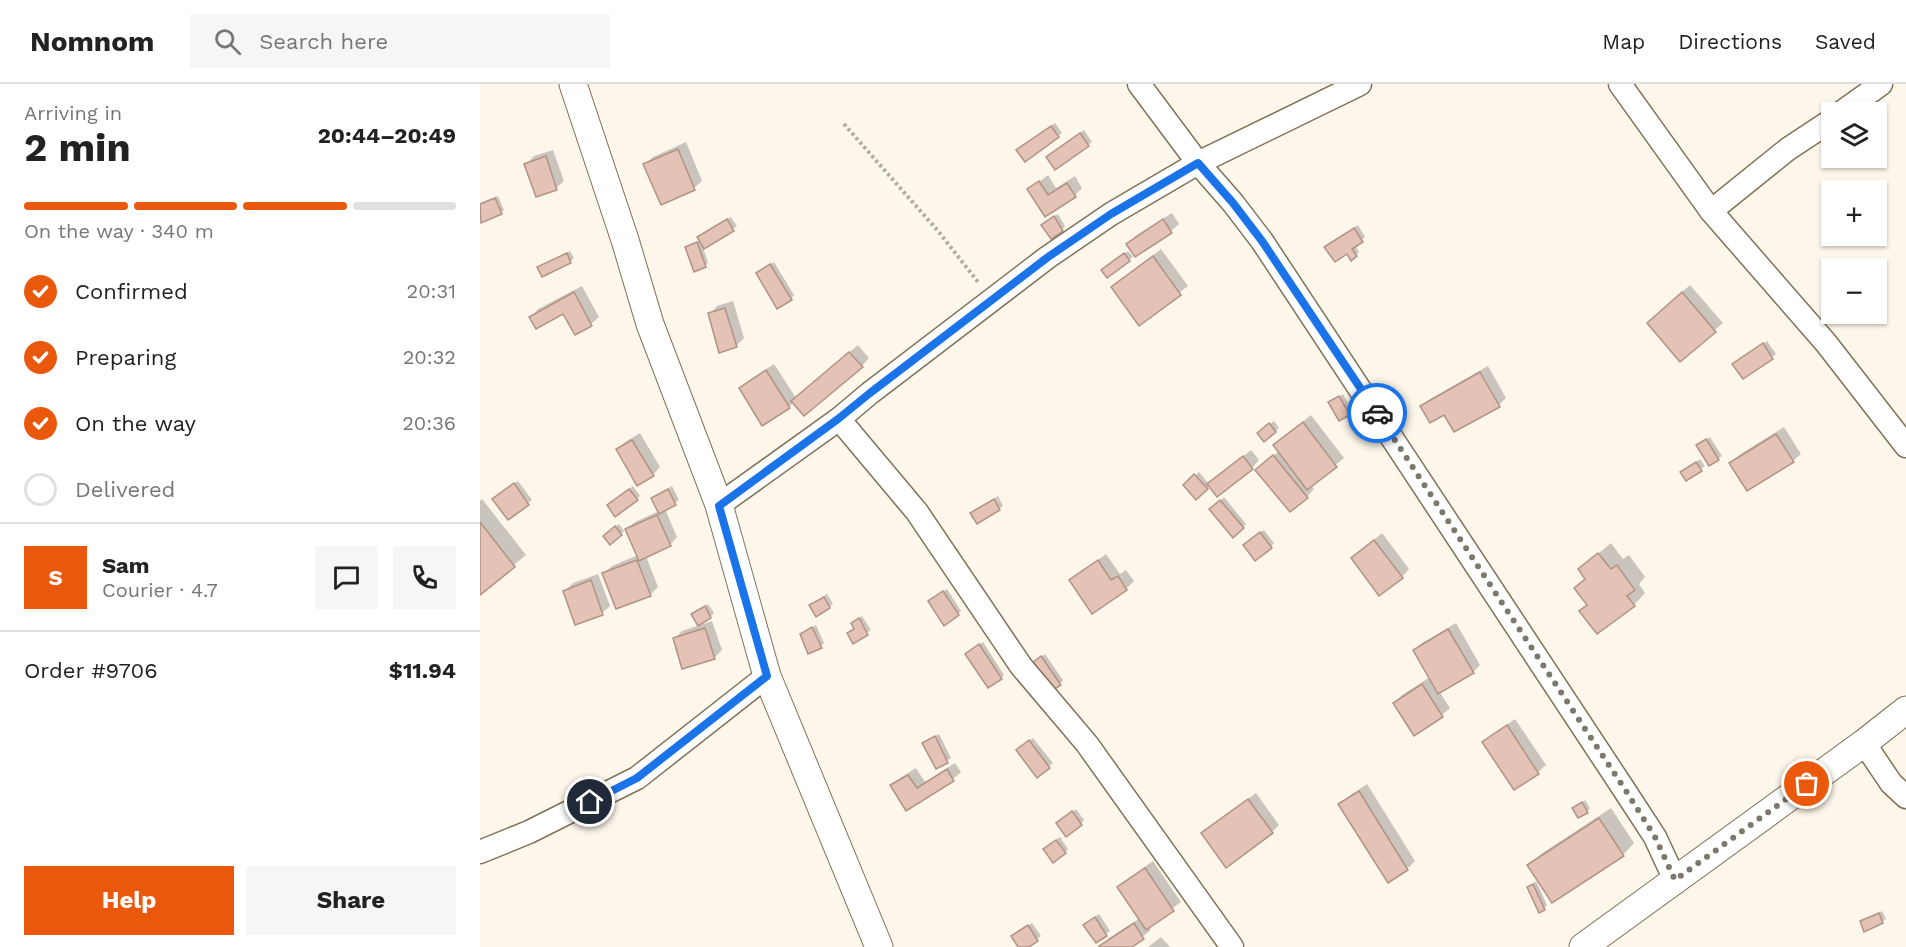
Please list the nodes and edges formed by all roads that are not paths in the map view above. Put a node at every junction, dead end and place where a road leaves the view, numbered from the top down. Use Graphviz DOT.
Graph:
graph roads {
  1 [pos="573,84"];
  2 [pos="1139,84"];
  3 [pos="1360,84"];
  4 [pos="1620,84"];
  5 [pos="1881,84"];
  6 [pos="1856,102"];
  7 [pos="1821,127"];
  8 [pos="1198,163"];
  9 [pos="1711,211"];
  10 [pos="838,419"];
  11 [pos="1906,446"];
  12 [pos="719,506"];
  13 [pos="767,676"];
  14 [pos="1906,710"];
  15 [pos="1864,743"];
  16 [pos="1906,797"];
  17 [pos="480,852"];
  18 [pos="1675,880"];
  19 [pos="879,947"];
  20 [pos="1232,947"];
  21 [pos="1583,947"];
  1 -- 12 [label="street"];
  2 -- 8 [label="street"];
  3 -- 8 [label="street"];
  4 -- 9 [label="street"];
  5 -- 6 [label="street"];
  7 -- 9 [label="street"];
  8 -- 10 [label="street"];
  8 -- 18 [label="street"];
  9 -- 11 [label="street"];
  10 -- 12 [label="street"];
  10 -- 20 [label="street"];
  12 -- 13 [label="street"];
  13 -- 17 [label="street"];
  13 -- 19 [label="street"];
  14 -- 15 [label="street"];
  15 -- 16 [label="street"];
  15 -- 18 [label="street"];
  18 -- 21 [label="street"];
}
